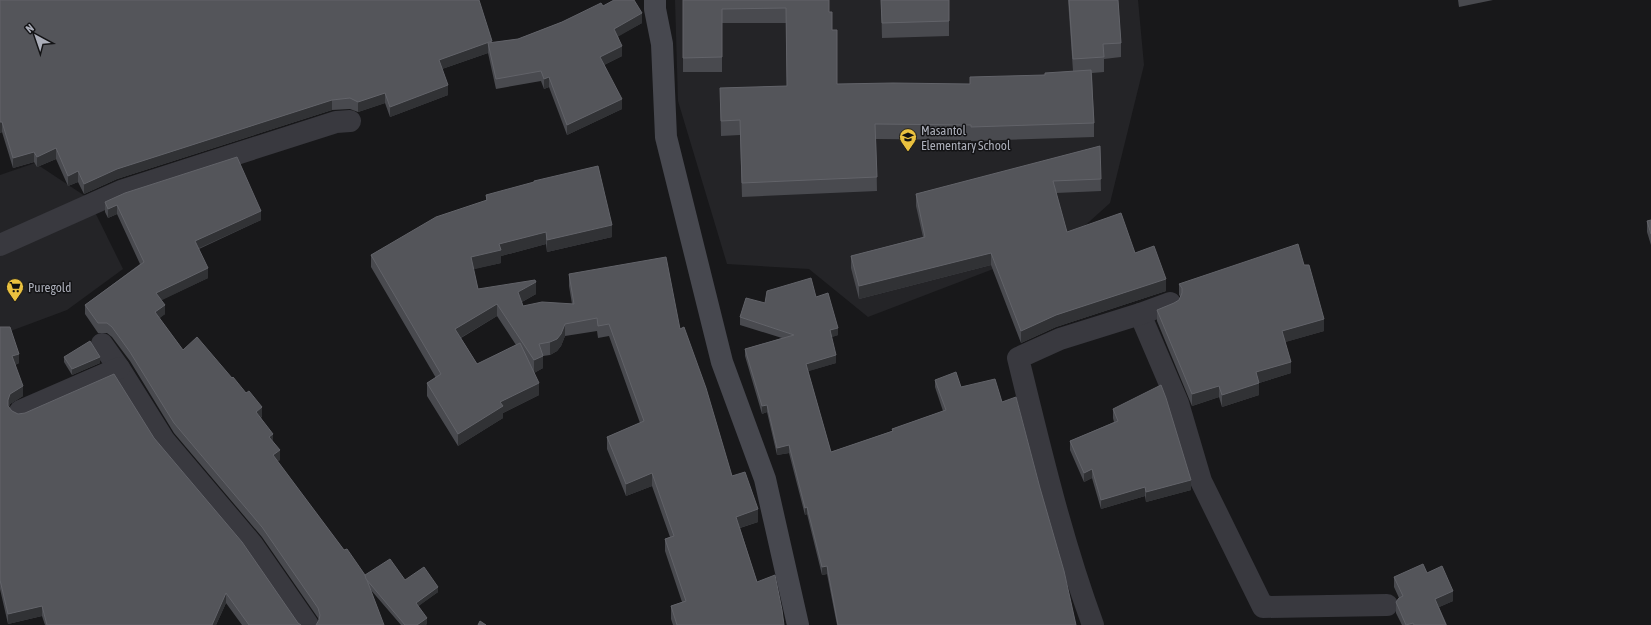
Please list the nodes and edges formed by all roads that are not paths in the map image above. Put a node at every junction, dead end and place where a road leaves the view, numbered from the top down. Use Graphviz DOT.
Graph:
graph roads {
  1 [pos="655,0"];
  2 [pos="350,121"];
  3 [pos="0,245"];
  4 [pos="1170,303"];
  5 [pos="1140,314"];
  6 [pos="102,344"];
  7 [pos="119,368"];
  8 [pos="20,411"];
  9 [pos="1386,605"];
  10 [pos="308,625"];
  11 [pos="798,625"];
  12 [pos="1093,625"];
  1 -- 11 [label="main road"];
  2 -- 3 [label="street"];
  4 -- 5 [label="street"];
  5 -- 9 [label="street"];
  5 -- 12 [label="street"];
  6 -- 7 [label="street"];
  7 -- 8 [label="street"];
  7 -- 10 [label="street"];
}
